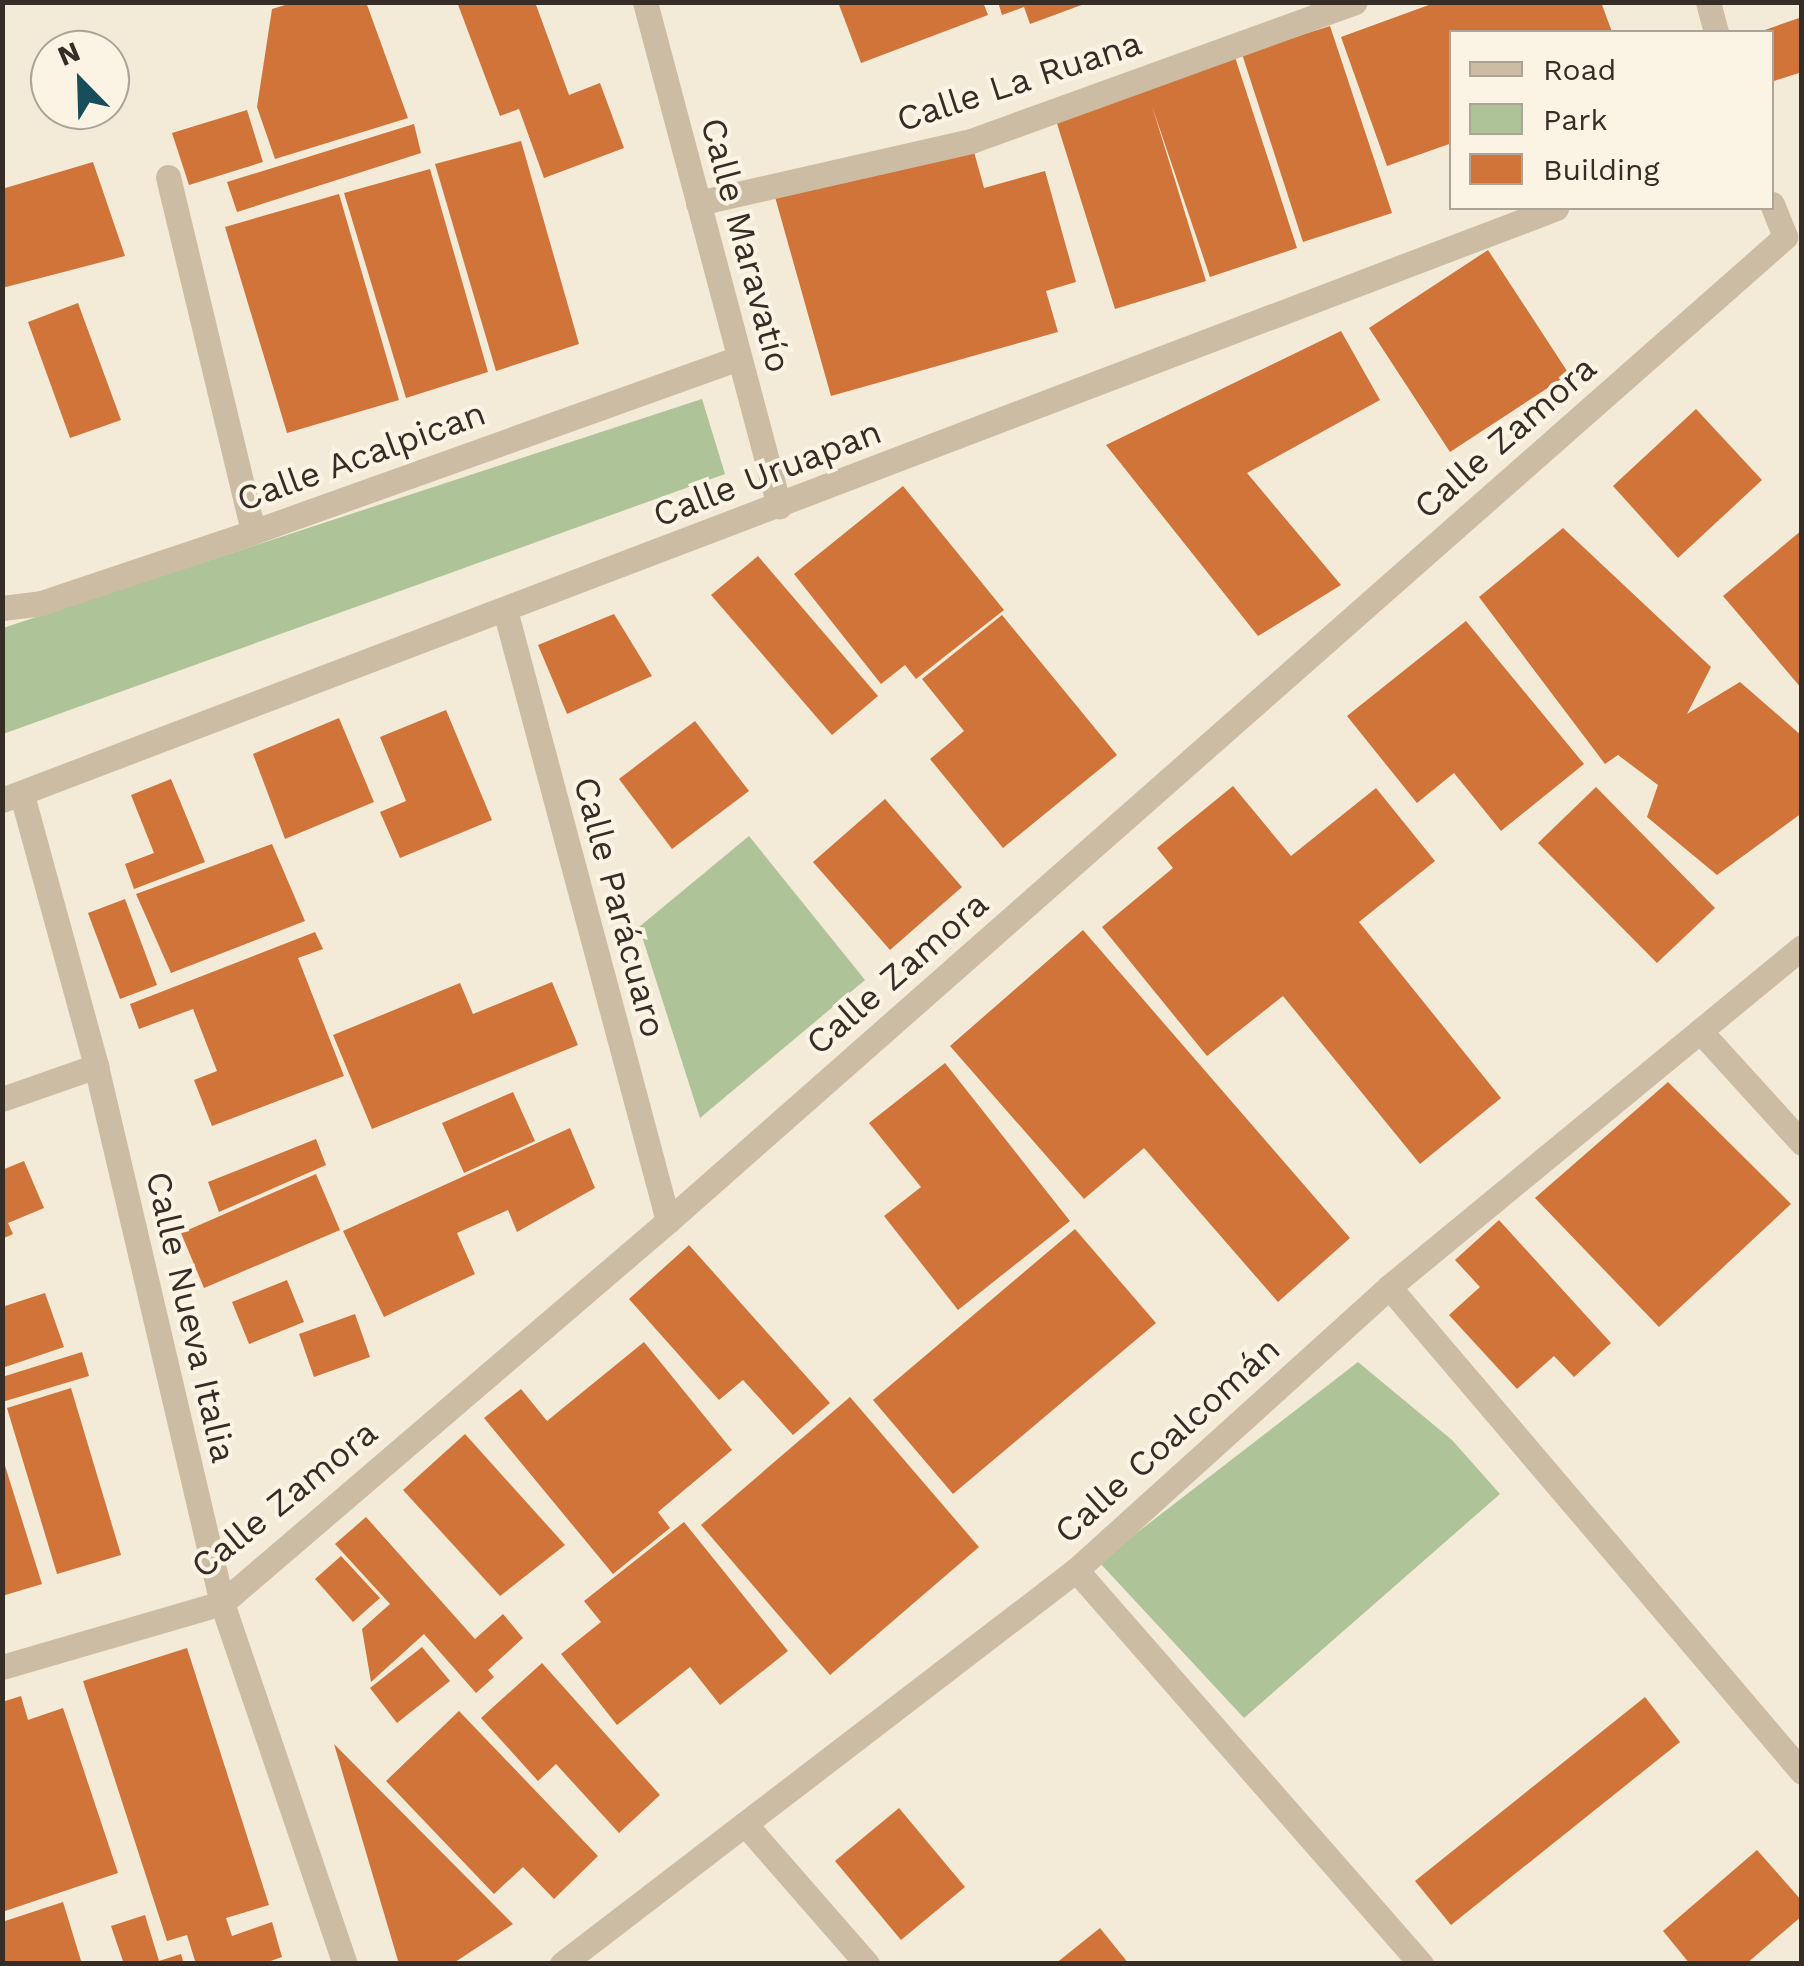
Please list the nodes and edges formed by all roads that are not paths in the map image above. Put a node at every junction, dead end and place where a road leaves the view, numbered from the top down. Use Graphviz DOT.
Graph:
graph roads {
  1 [pos="645,2"];
  2 [pos="1355,2"];
  3 [pos="1708,2"];
  4 [pos="1715,30"];
  5 [pos="168,178"];
  6 [pos="698,203"];
  7 [pos="1774,207"];
  8 [pos="1551,210"];
  9 [pos="1793,237"];
  10 [pos="740,358"];
  11 [pos="779,506"];
  12 [pos="253,532"];
  13 [pos="2,608"];
  14 [pos="505,610"];
  15 [pos="12,798"];
  16 [pos="1802,947"];
  17 [pos="1700,1032"];
  18 [pos="96,1066"];
  19 [pos="2,1099"];
  20 [pos="1802,1143"];
  21 [pos="668,1221"];
  22 [pos="1390,1287"];
  23 [pos="1076,1570"];
  24 [pos="222,1603"];
  25 [pos="2,1667"];
  26 [pos="1802,1772"];
  27 [pos="745,1824"];
  28 [pos="344,1964"];
  29 [pos="562,1964"];
  30 [pos="866,1964"];
  31 [pos="1421,1964"];
  1 -- 6 [label="street, Calle Maravatío"];
  2 -- 6 [label="street, Calle La Ruana"];
  3 -- 4 [label="street"];
  5 -- 12 [label="street"];
  6 -- 10 [label="street, Calle Maravatío"];
  7 -- 9 [label="street"];
  8 -- 11 [label="street, Calle Uruapan"];
  9 -- 21 [label="street, Calle Zamora"];
  10 -- 11 [label="street, Calle Maravatío"];
  10 -- 12 [label="street, Calle Acalpican"];
  11 -- 14 [label="street, Calle Uruapan"];
  12 -- 13 [label="street, Calle Acalpican"];
  14 -- 15 [label="street, Calle Uruapan"];
  14 -- 21 [label="street, Calle Parácuaro"];
  15 -- 18 [label="street, Calle Nueva Italia"];
  16 -- 17 [label="street, Calle Coalcomán"];
  17 -- 20 [label="street"];
  17 -- 22 [label="street, Calle Coalcomán"];
  18 -- 19 [label="street"];
  18 -- 24 [label="street, Calle Nueva Italia"];
  21 -- 24 [label="street, Calle Zamora"];
  22 -- 23 [label="street, Calle Coalcomán"];
  22 -- 26 [label="street"];
  23 -- 27 [label="street, Calle Coalcomán"];
  23 -- 31 [label="street"];
  24 -- 25 [label="street, Calle Zamora"];
  24 -- 28 [label="street, Calle Nueva Italia"];
  27 -- 29 [label="street, Calle Coalcomán"];
  27 -- 30 [label="street"];
}
